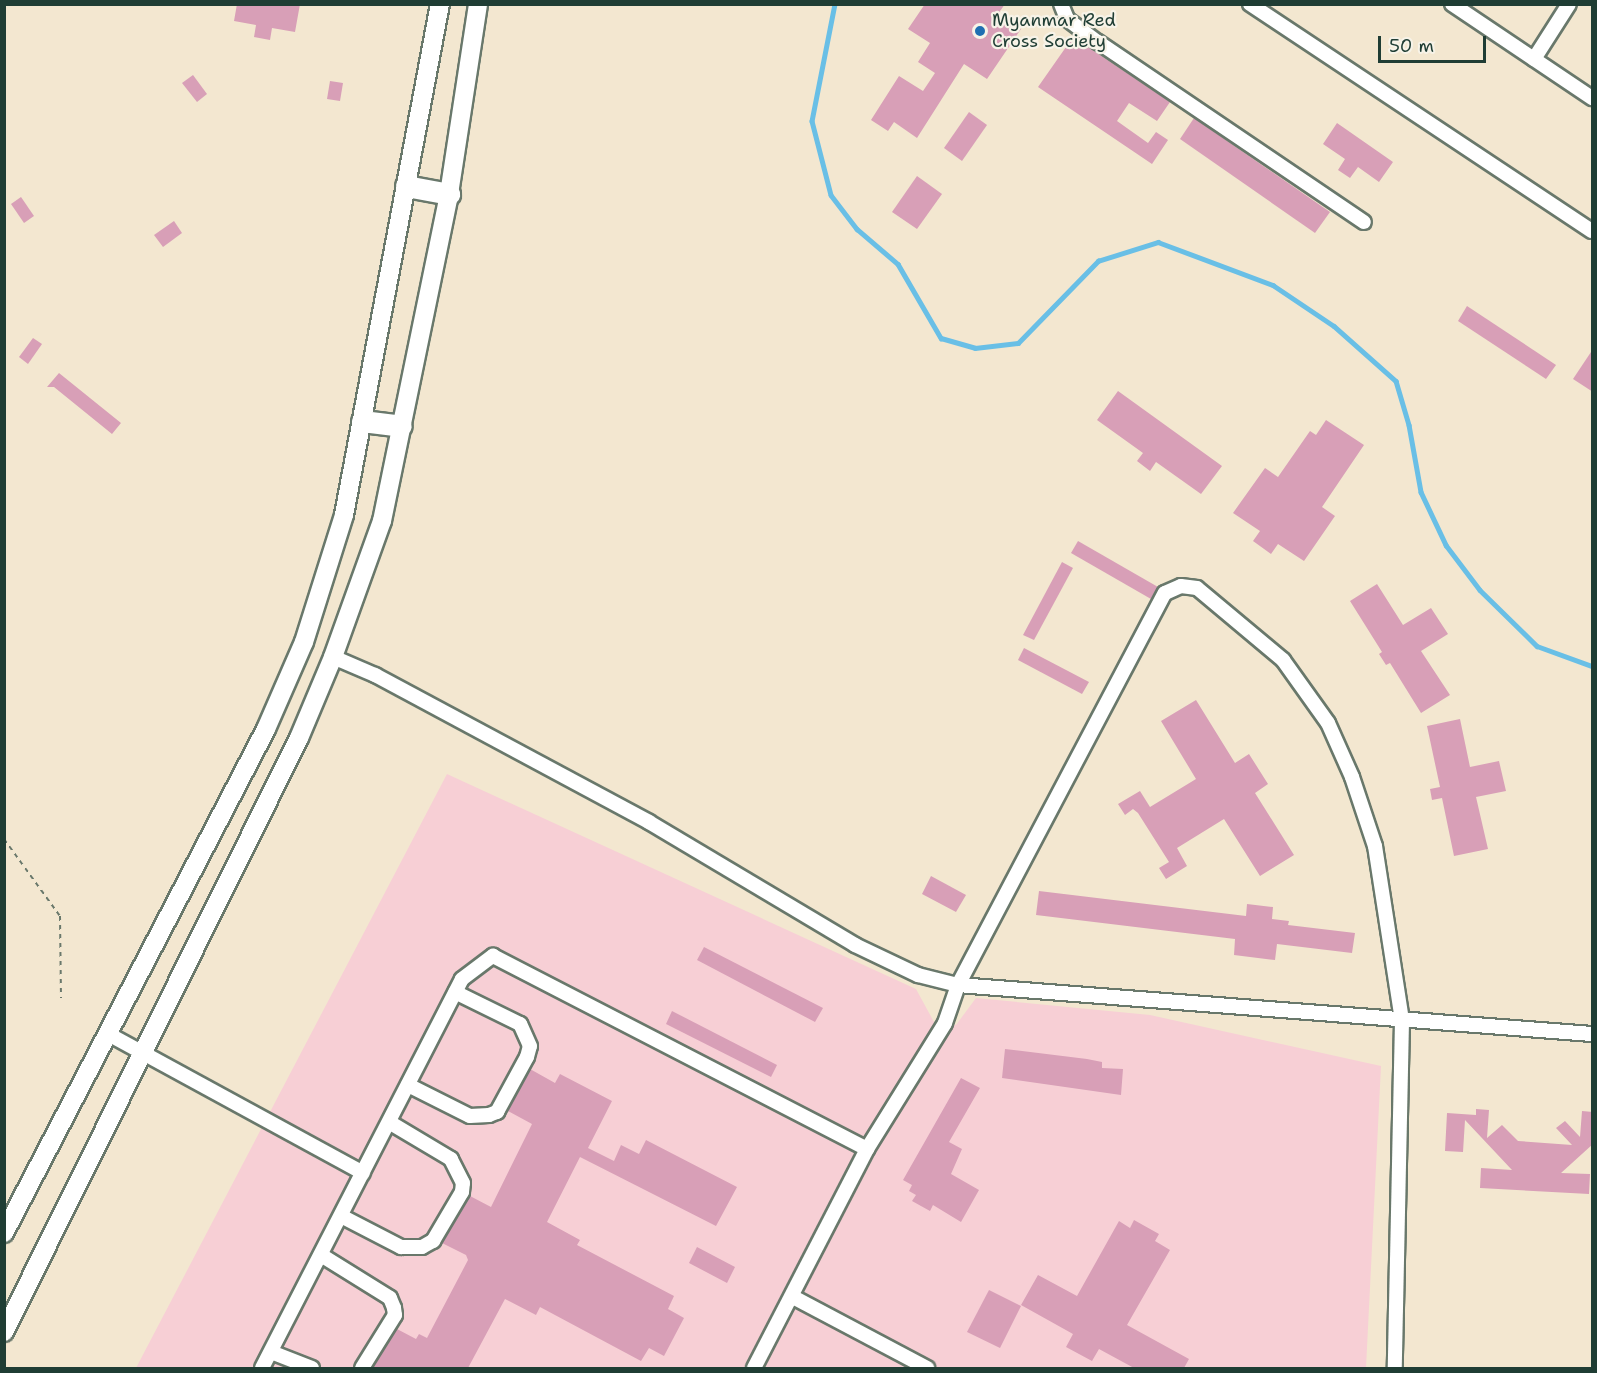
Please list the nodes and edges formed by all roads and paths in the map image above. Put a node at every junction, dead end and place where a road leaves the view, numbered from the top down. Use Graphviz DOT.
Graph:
graph roads {
  1 [pos="440,4"];
  2 [pos="478,4"];
  3 [pos="1061,4"];
  4 [pos="1250,4"];
  5 [pos="1452,4"];
  6 [pos="1569,4"];
  7 [pos="1534,59"];
  8 [pos="1593,98"];
  9 [pos="406,186"];
  10 [pos="449,194"];
  11 [pos="1364,222"];
  12 [pos="1593,231"];
  13 [pos="362,421"];
  14 [pos="401,426"];
  15 [pos="333,657"];
  16 [pos="4,839"];
  17 [pos="958,985"];
  18 [pos="455,992"];
  19 [pos="61,998"];
  20 [pos="1402,1021"];
  21 [pos="1593,1034"];
  22 [pos="110,1035"];
  23 [pos="143,1051"];
  24 [pos="408,1085"];
  25 [pos="389,1122"];
  26 [pos="867,1149"];
  27 [pos="363,1173"];
  28 [pos="341,1216"];
  29 [pos="4,1233"];
  30 [pos="321,1255"];
  31 [pos="793,1297"];
  32 [pos="4,1332"];
  33 [pos="271,1352"];
  34 [pos="262,1368"];
  35 [pos="312,1368"];
  36 [pos="362,1368"];
  37 [pos="754,1368"];
  38 [pos="927,1368"];
  39 [pos="1395,1368"];
  1 -- 9 [label="main road"];
  2 -- 10 [label="main road"];
  3 -- 11 [label="street"];
  4 -- 12 [label="street"];
  5 -- 7 [label="street"];
  6 -- 7 [label="street"];
  7 -- 8 [label="street"];
  9 -- 10 [label="highway"];
  9 -- 13 [label="main road"];
  10 -- 14 [label="main road"];
  13 -- 14 [label="highway"];
  13 -- 22 [label="main road"];
  14 -- 15 [label="main road"];
  15 -- 17 [label="street"];
  15 -- 23 [label="main road"];
  16 -- 19 [label="path"];
  17 -- 20 [label="street"];
  17 -- 20 [label="street"];
  17 -- 26 [label="street"];
  18 -- 24 [label="street"];
  18 -- 24 [label="street"];
  18 -- 26 [label="street"];
  20 -- 21 [label="street"];
  20 -- 39 [label="street"];
  22 -- 23 [label="street"];
  22 -- 29 [label="main road"];
  23 -- 27 [label="street"];
  23 -- 32 [label="main road"];
  24 -- 25 [label="street"];
  25 -- 27 [label="street"];
  25 -- 28 [label="street"];
  26 -- 31 [label="street"];
  27 -- 28 [label="street"];
  28 -- 30 [label="street"];
  30 -- 33 [label="street"];
  30 -- 36 [label="street"];
  31 -- 37 [label="street"];
  31 -- 38 [label="street"];
  33 -- 34 [label="street"];
  33 -- 35 [label="street"];
}
